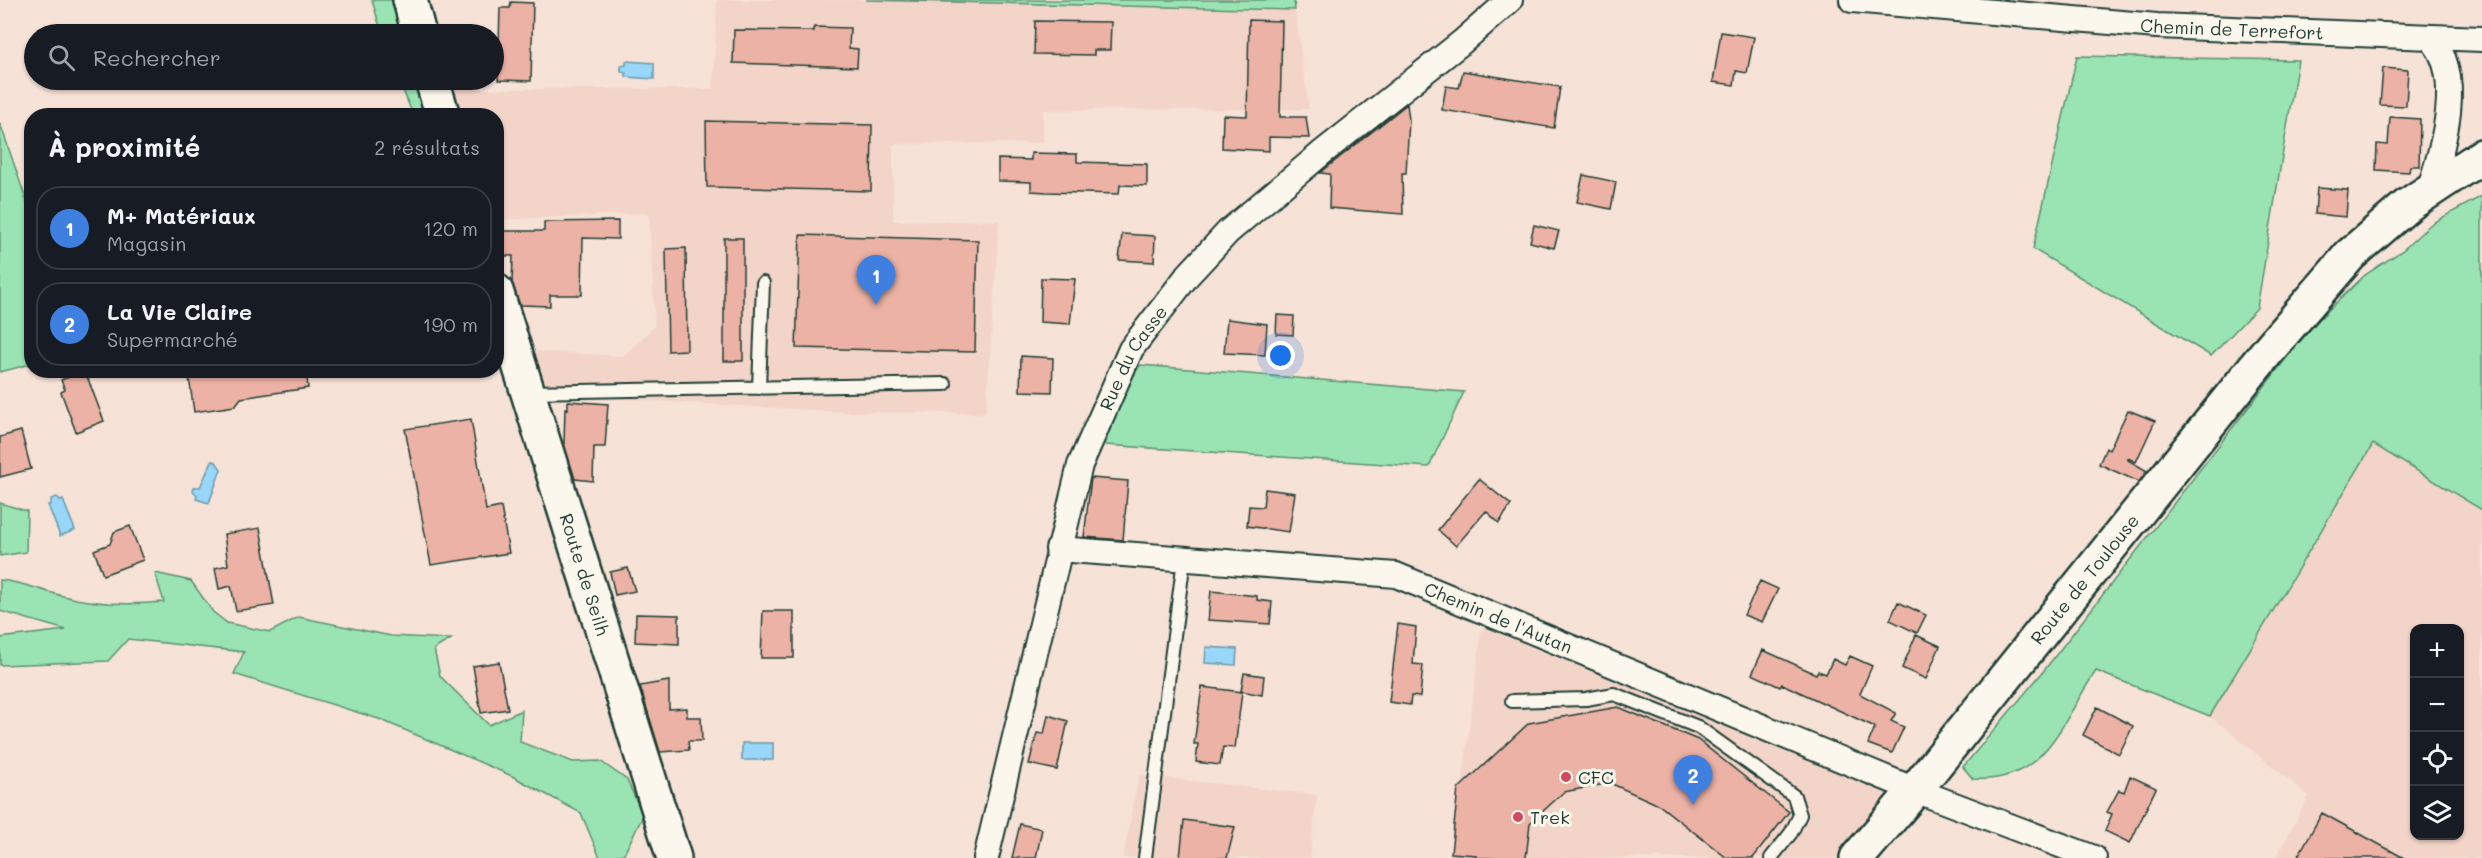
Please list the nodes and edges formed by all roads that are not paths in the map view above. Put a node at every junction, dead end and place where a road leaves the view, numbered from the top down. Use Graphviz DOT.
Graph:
graph roads {
  1 [pos="410,0"];
  2 [pos="1510,0"];
  3 [pos="1852,0"];
  4 [pos="416,24"];
  5 [pos="2431,39"];
  6 [pos="2482,39"];
  7 [pos="435,90"];
  8 [pos="441,108"];
  9 [pos="2482,156"];
  10 [pos="2482,176"];
  11 [pos="2429,190"];
  12 [pos="763,283"];
  13 [pos="2311,300"];
  14 [pos="504,316"];
  15 [pos="945,384"];
  16 [pos="759,388"];
  17 [pos="528,392"];
  18 [pos="1058,549"];
  19 [pos="1184,559"];
  20 [pos="1512,702"];
  21 [pos="1915,790"];
  22 [pos="674,858"];
  23 [pos="986,858"];
  24 [pos="1145,858"];
  25 [pos="1771,858"];
  26 [pos="1857,858"];
  27 [pos="2094,858"];
  1 -- 4 [label="main road"];
  2 -- 18 [label="street, Rue du Casse"];
  3 -- 5 [label="street, Chemin de Terrefort"];
  5 -- 6 [label="street, Chemin de Terrefort"];
  5 -- 11 [label="street"];
  7 -- 8 [label="main road"];
  9 -- 11 [label="main road, Route de Toulouse"];
  10 -- 13 [label="main road, Route de Toulouse"];
  11 -- 13 [label="main road, Route de Toulouse"];
  12 -- 16 [label="lane"];
  13 -- 21 [label="main road, Route de Toulouse"];
  14 -- 17 [label="main road, Route de Seilh"];
  15 -- 16 [label="lane"];
  16 -- 17 [label="lane"];
  17 -- 22 [label="main road, Route de Seilh"];
  18 -- 19 [label="street, Chemin de l'Autan"];
  18 -- 23 [label="street, Rue du Casse"];
  19 -- 21 [label="street, Chemin de l'Autan"];
  19 -- 24 [label="lane"];
  20 -- 25 [label="lane"];
  21 -- 26 [label="main road, Route de Toulouse"];
  21 -- 27 [label="street, Chemin de l'Autan"];
}
